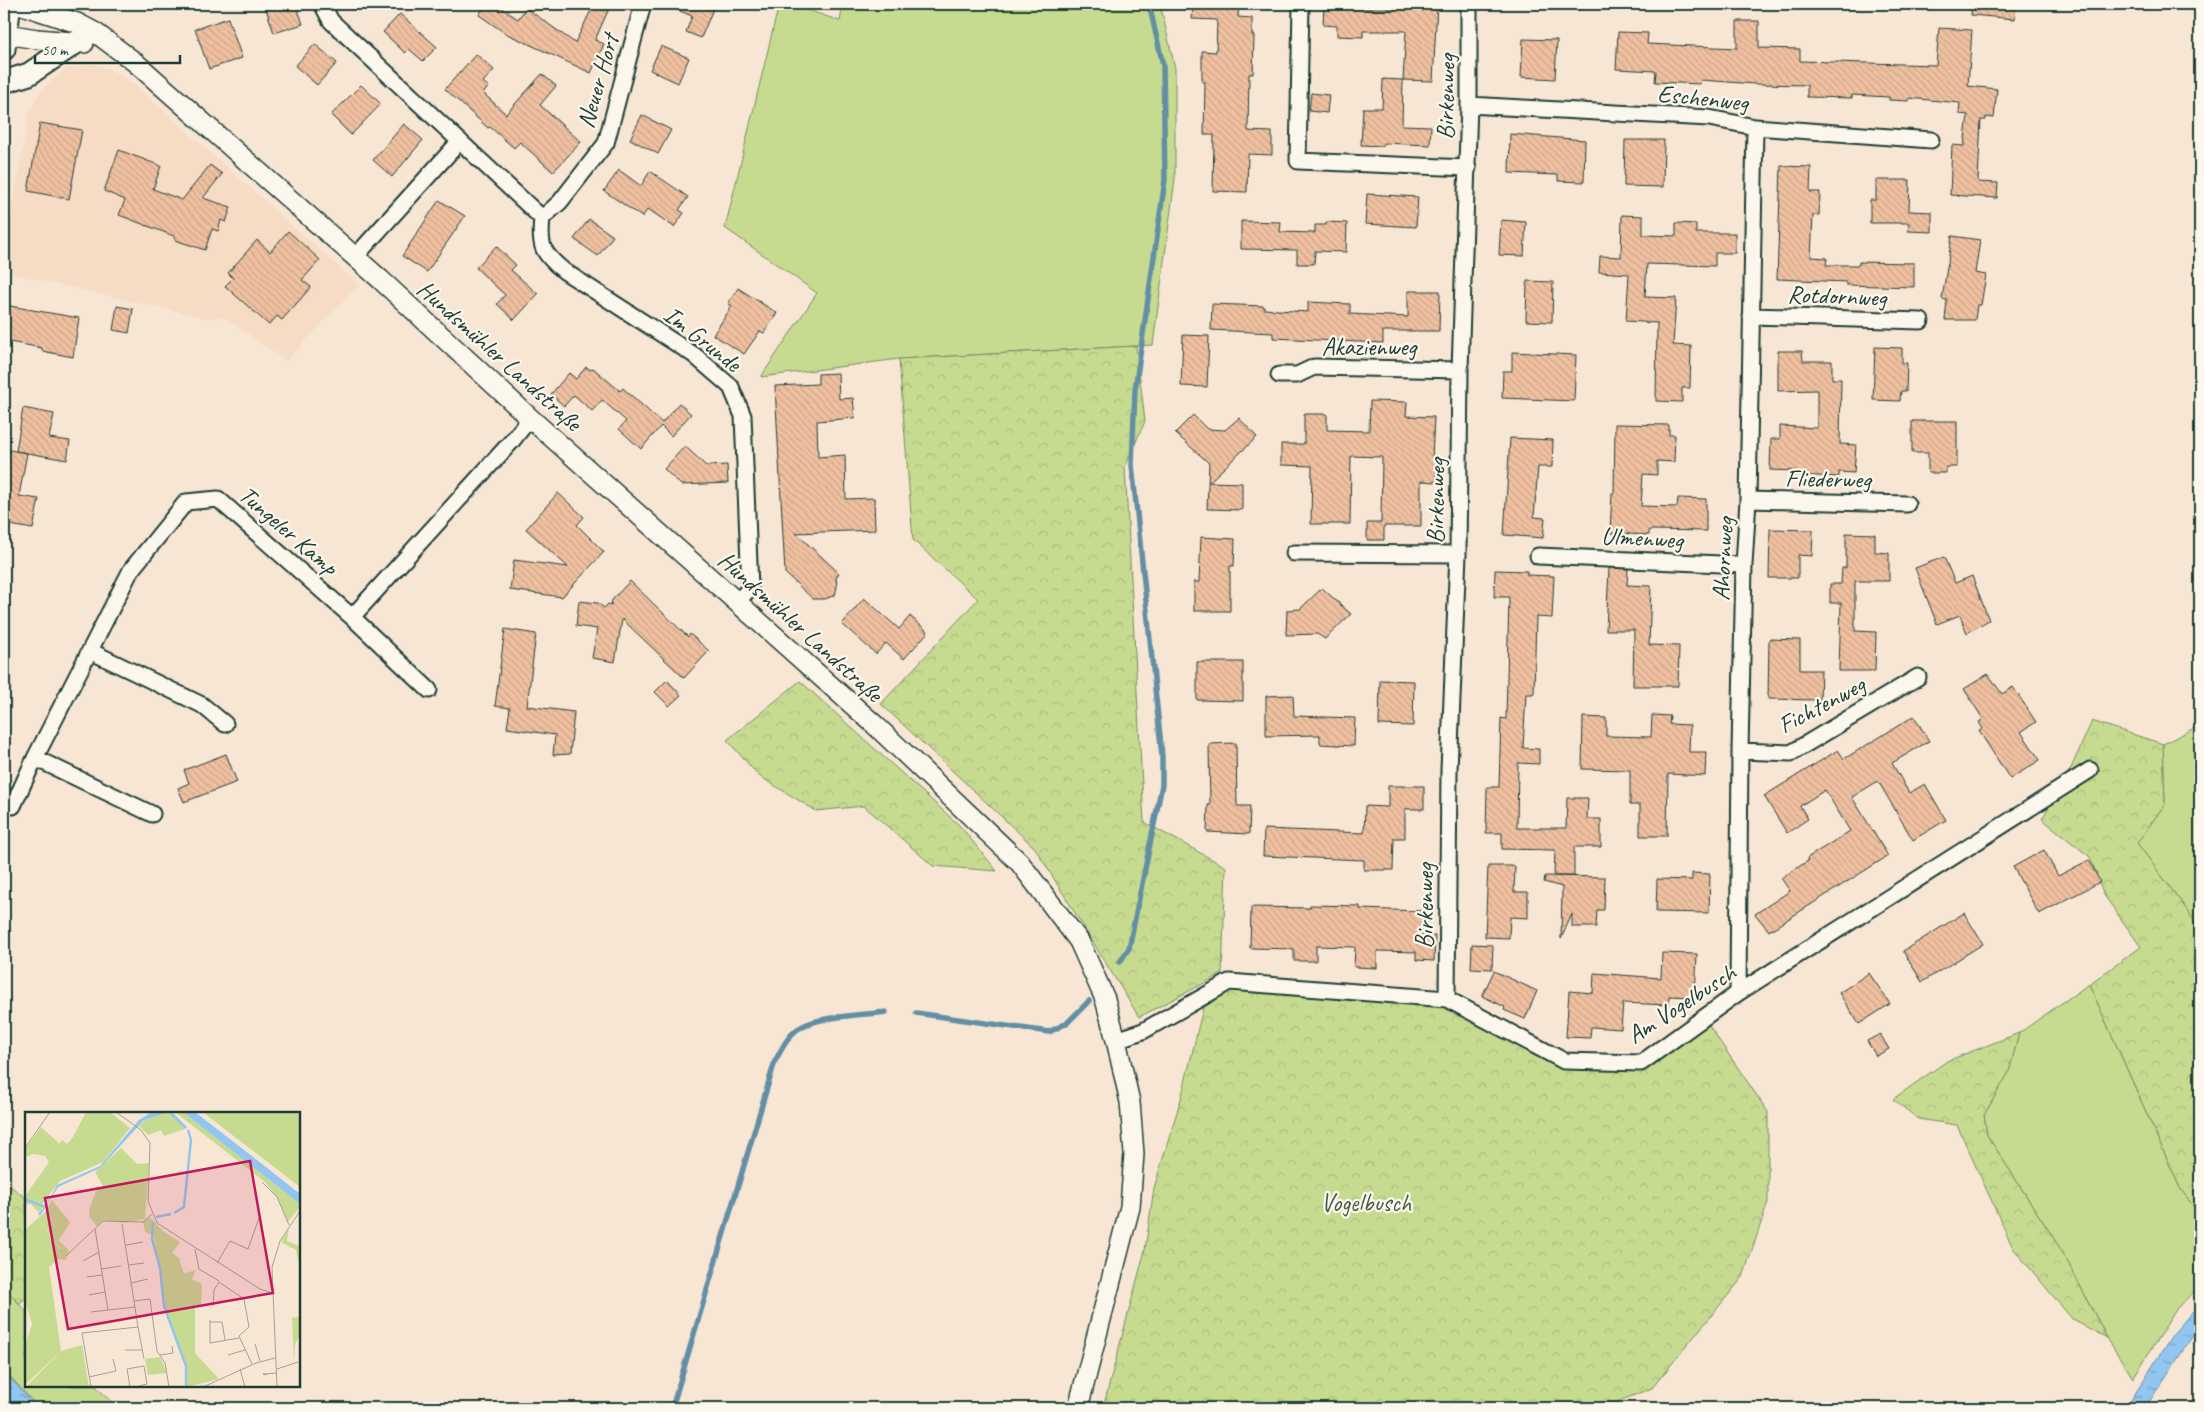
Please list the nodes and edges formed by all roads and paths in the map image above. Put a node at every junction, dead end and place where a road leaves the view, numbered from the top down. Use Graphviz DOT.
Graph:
graph roads {
  1 [pos="10,4"];
  2 [pos="19,4"];
  3 [pos="322,4"];
  4 [pos="643,4"];
  5 [pos="1302,4"];
  6 [pos="1469,4"];
  7 [pos="5,41"];
  8 [pos="77,42"];
  9 [pos="110,45"];
  10 [pos="4,82"];
  11 [pos="1470,106"];
  12 [pos="1755,127"];
  13 [pos="1931,140"];
  14 [pos="460,141"];
  15 [pos="1468,168"];
  16 [pos="542,218"];
  17 [pos="355,257"];
  18 [pos="1751,316"];
  19 [pos="1921,321"];
  20 [pos="1460,370"];
  21 [pos="1279,375"];
  22 [pos="530,418"];
  23 [pos="1748,500"];
  24 [pos="1907,504"];
  25 [pos="1294,553"];
  26 [pos="1458,554"];
  27 [pos="1538,556"];
  28 [pos="1744,565"];
  29 [pos="737,602"];
  30 [pos="352,617"];
  31 [pos="90,650"];
  32 [pos="1918,677"];
  33 [pos="429,690"];
  34 [pos="225,724"];
  35 [pos="1740,751"];
  36 [pos="35,758"];
  37 [pos="2090,770"];
  38 [pos="13,806"];
  39 [pos="152,814"];
  40 [pos="1738,993"];
  41 [pos="1447,1000"];
  42 [pos="1116,1040"];
  43 [pos="1078,1408"];
  1 -- 7 [label="main road"];
  2 -- 9 [label="street, Hundsmühler Landstraße"];
  3 -- 14 [label="street"];
  4 -- 16 [label="street, Neuer Hort"];
  5 -- 15 [label="street"];
  6 -- 11 [label="street, Birkenweg"];
  7 -- 8 [label="street, Hundsmühler Landstraße"];
  8 -- 9 [label="street, Hundsmühler Landstraße"];
  8 -- 10 [label="main road"];
  9 -- 17 [label="street, Hundsmühler Landstraße"];
  11 -- 12 [label="street, Eschenweg"];
  11 -- 15 [label="street, Birkenweg"];
  12 -- 13 [label="street, Eschenweg"];
  12 -- 18 [label="street, Ahornweg"];
  14 -- 16 [label="street"];
  14 -- 17 [label="street"];
  15 -- 20 [label="street, Birkenweg"];
  16 -- 29 [label="street, Im Grunde"];
  17 -- 22 [label="street, Hundsmühler Landstraße"];
  18 -- 19 [label="street, Rotdornweg"];
  18 -- 23 [label="street, Ahornweg"];
  20 -- 21 [label="street, Akazienweg"];
  20 -- 26 [label="street, Birkenweg"];
  22 -- 29 [label="street, Hundsmühler Landstraße"];
  22 -- 30 [label="street"];
  23 -- 24 [label="street, Fliederweg"];
  23 -- 28 [label="street, Ahornweg"];
  25 -- 26 [label="street"];
  26 -- 41 [label="street, Birkenweg"];
  27 -- 28 [label="street, Ulmenweg"];
  28 -- 35 [label="street, Ahornweg"];
  29 -- 42 [label="street, Hundsmühler Landstraße"];
  30 -- 31 [label="street, Tungeler Kamp"];
  30 -- 33 [label="street, Tungeler Kamp"];
  31 -- 34 [label="street"];
  31 -- 36 [label="street, Tungeler Kamp"];
  32 -- 35 [label="street, Fichtenweg"];
  35 -- 40 [label="street, Ahornweg"];
  36 -- 38 [label="street, Tungeler Kamp"];
  36 -- 39 [label="street"];
  37 -- 40 [label="street, Am Vogelbusch"];
  40 -- 41 [label="street, Am Vogelbusch"];
  41 -- 42 [label="street, Am Vogelbusch"];
  42 -- 43 [label="street, Hundsmühler Landstraße"];
}
